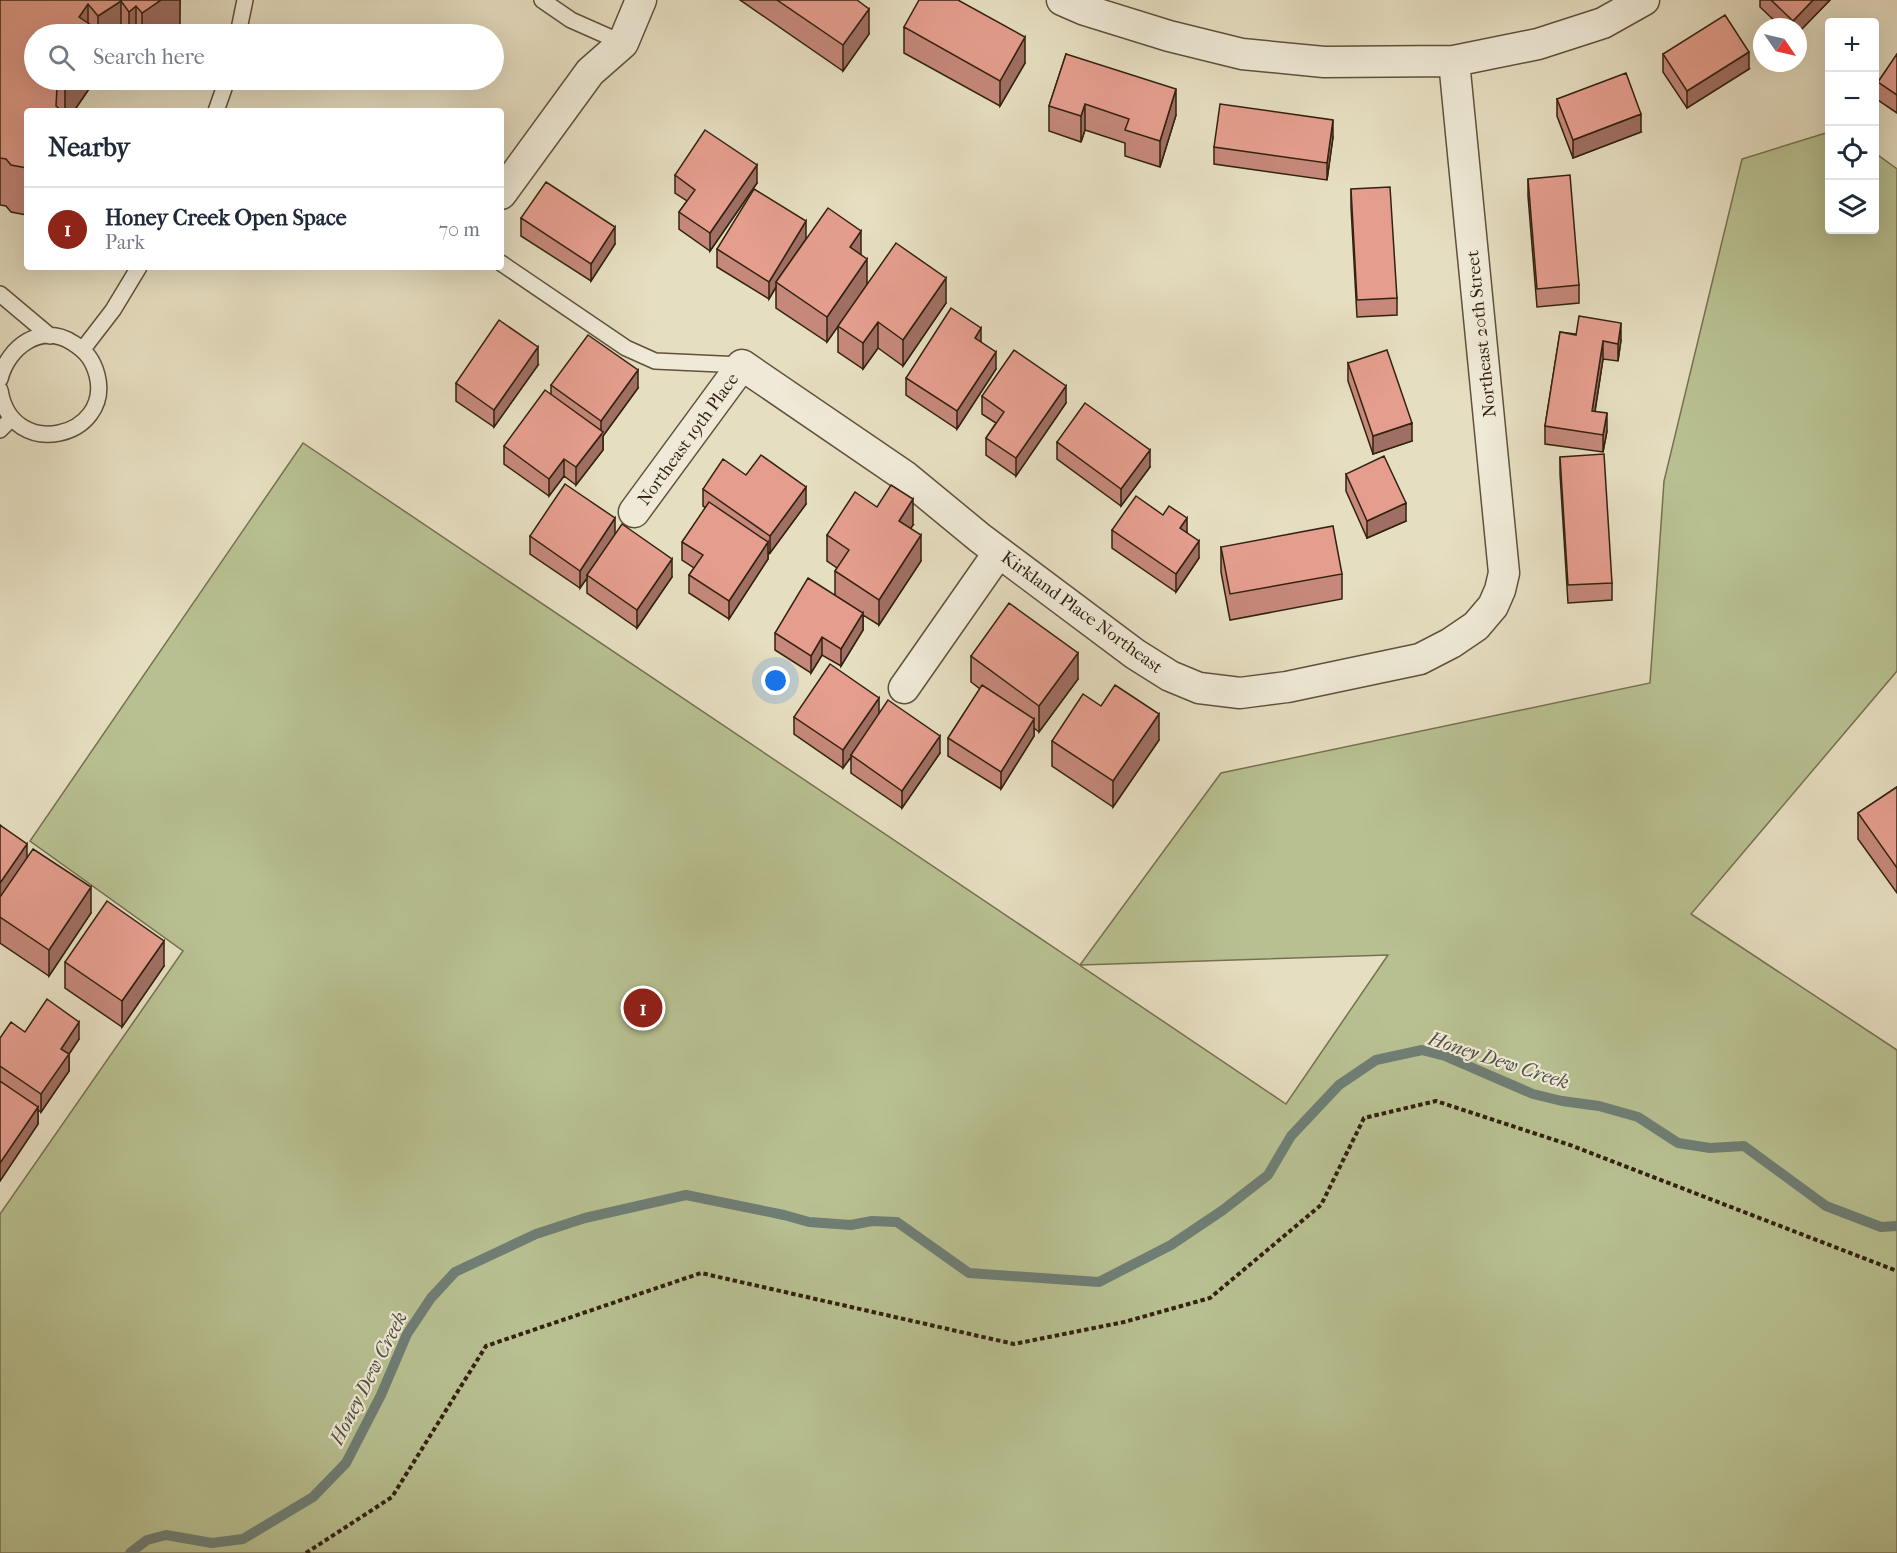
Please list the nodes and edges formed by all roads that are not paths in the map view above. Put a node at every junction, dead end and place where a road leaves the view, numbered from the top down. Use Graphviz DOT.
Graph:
graph roads {
  1 [pos="245,0"];
  2 [pos="542,0"];
  3 [pos="641,0"];
  4 [pos="1062,0"];
  5 [pos="1644,0"];
  6 [pos="240,24"];
  7 [pos="623,43"];
  8 [pos="1454,61"];
  9 [pos="223,90"];
  10 [pos="217,108"];
  11 [pos="504,190"];
  12 [pos="504,265"];
  13 [pos="137,270"];
  14 [pos="0,294"];
  15 [pos="50,336"];
  16 [pos="83,349"];
  17 [pos="742,365"];
  18 [pos="0,379"];
  19 [pos="0,390"];
  20 [pos="11,419"];
  21 [pos="0,430"];
  22 [pos="634,512"];
  23 [pos="999,552"];
  24 [pos="1493,606"];
  25 [pos="904,688"];
  1 -- 6 [label="lane"];
  2 -- 7 [label="lane"];
  3 -- 7 [label="street"];
  4 -- 8 [label="street"];
  5 -- 8 [label="street"];
  7 -- 11 [label="street"];
  8 -- 24 [label="street, Northeast 20th Street"];
  9 -- 10 [label="lane"];
  12 -- 17 [label="lane"];
  13 -- 16 [label="lane"];
  14 -- 15 [label="lane"];
  15 -- 16 [label="lane"];
  15 -- 18 [label="lane"];
  16 -- 20 [label="lane"];
  17 -- 22 [label="street, Northeast 19th Place"];
  17 -- 23 [label="street, Kirkland Place Northeast"];
  19 -- 20 [label="lane"];
  20 -- 21 [label="lane"];
  23 -- 24 [label="street, Kirkland Place Northeast"];
  23 -- 25 [label="street"];
}
